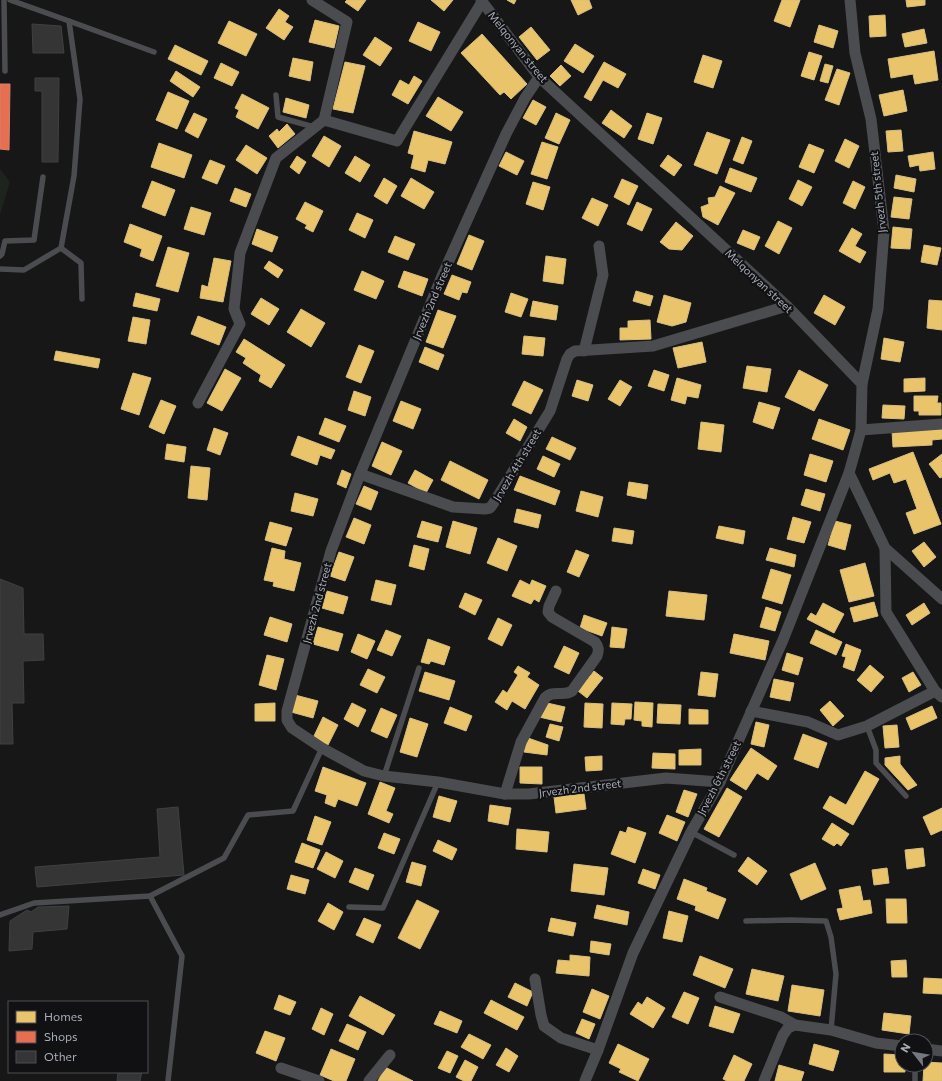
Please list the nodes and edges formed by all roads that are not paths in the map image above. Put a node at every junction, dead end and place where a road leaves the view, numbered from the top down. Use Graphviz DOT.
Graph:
graph roads {
  1 [pos="4,0"];
  2 [pos="10,0"];
  3 [pos="312,0"];
  4 [pos="850,0"];
  5 [pos="482,1"];
  6 [pos="2,15"];
  7 [pos="69,21"];
  8 [pos="154,52"];
  9 [pos="5,71"];
  10 [pos="539,77"];
  11 [pos="276,95"];
  12 [pos="324,120"];
  13 [pos="315,127"];
  14 [pos="43,177"];
  15 [pos="599,246"];
  16 [pos="61,248"];
  17 [pos="0,256"];
  18 [pos="0,269"];
  19 [pos="82,299"];
  20 [pos="787,306"];
  21 [pos="584,351"];
  22 [pos="862,384"];
  23 [pos="198,403"];
  24 [pos="942,424"];
  25 [pos="860,430"];
  26 [pos="849,473"];
  27 [pos="360,474"];
  28 [pos="885,548"];
  29 [pos="556,590"];
  30 [pos="942,599"];
  31 [pos="420,668"];
  32 [pos="938,694"];
  33 [pos="751,711"];
  34 [pos="867,726"];
  35 [pos="322,748"];
  36 [pos="384,776"];
  37 [pos="438,782"];
  38 [pos="720,782"];
  39 [pos="505,794"];
  40 [pos="906,796"];
  41 [pos="691,832"];
  42 [pos="734,855"];
  43 [pos="150,896"];
  44 [pos="349,907"];
  45 [pos="0,916"];
  46 [pos="746,921"];
  47 [pos="535,979"];
  48 [pos="720,997"];
  49 [pos="795,1025"];
  50 [pos="831,1030"];
  51 [pos="894,1045"];
  52 [pos="598,1050"];
  53 [pos="390,1055"];
  54 [pos="280,1068"];
  55 [pos="168,1081"];
  56 [pos="319,1081"];
  57 [pos="369,1081"];
  58 [pos="585,1081"];
  59 [pos="764,1081"];
  1 -- 6 [label="lane"];
  2 -- 7 [label="lane"];
  3 -- 12 [label="street"];
  4 -- 22 [label="street, Jrvezh 5th street"];
  5 -- 10 [label="street, Melqonyan street"];
  5 -- 12 [label="street"];
  6 -- 9 [label="lane"];
  7 -- 8 [label="lane"];
  7 -- 16 [label="lane"];
  10 -- 20 [label="street, Melqonyan street"];
  10 -- 27 [label="street, Jrvezh 2nd street"];
  11 -- 13 [label="lane"];
  12 -- 13 [label="street"];
  13 -- 23 [label="street"];
  14 -- 17 [label="lane"];
  15 -- 21 [label="street"];
  16 -- 18 [label="lane"];
  16 -- 19 [label="lane"];
  20 -- 21 [label="street, Jrvezh 4th street"];
  20 -- 22 [label="street, Melqonyan street"];
  21 -- 27 [label="street, Jrvezh 4th street"];
  22 -- 25 [label="street"];
  24 -- 25 [label="street"];
  25 -- 26 [label="street"];
  26 -- 28 [label="street"];
  26 -- 33 [label="street, Jrvezh 6th street"];
  27 -- 35 [label="street, Jrvezh 2nd street"];
  28 -- 30 [label="street"];
  28 -- 32 [label="street"];
  29 -- 39 [label="street"];
  31 -- 36 [label="lane"];
  32 -- 34 [label="street"];
  33 -- 34 [label="street"];
  33 -- 38 [label="street, Jrvezh 6th street"];
  34 -- 40 [label="lane"];
  35 -- 36 [label="street, Jrvezh 2nd street"];
  35 -- 43 [label="lane"];
  36 -- 37 [label="street, Jrvezh 2nd street"];
  37 -- 39 [label="street, Jrvezh 2nd street"];
  37 -- 44 [label="lane"];
  38 -- 39 [label="street, Jrvezh 2nd street"];
  38 -- 41 [label="street, Jrvezh 6th street"];
  41 -- 42 [label="lane"];
  41 -- 52 [label="street, Jrvezh 6th street"];
  43 -- 45 [label="lane"];
  43 -- 55 [label="lane"];
  46 -- 50 [label="lane"];
  47 -- 52 [label="street"];
  48 -- 49 [label="street"];
  49 -- 50 [label="street"];
  49 -- 59 [label="street"];
  50 -- 51 [label="street"];
  52 -- 58 [label="street, Jrvezh 6th street"];
  53 -- 57 [label="street"];
  54 -- 56 [label="street"];
}
